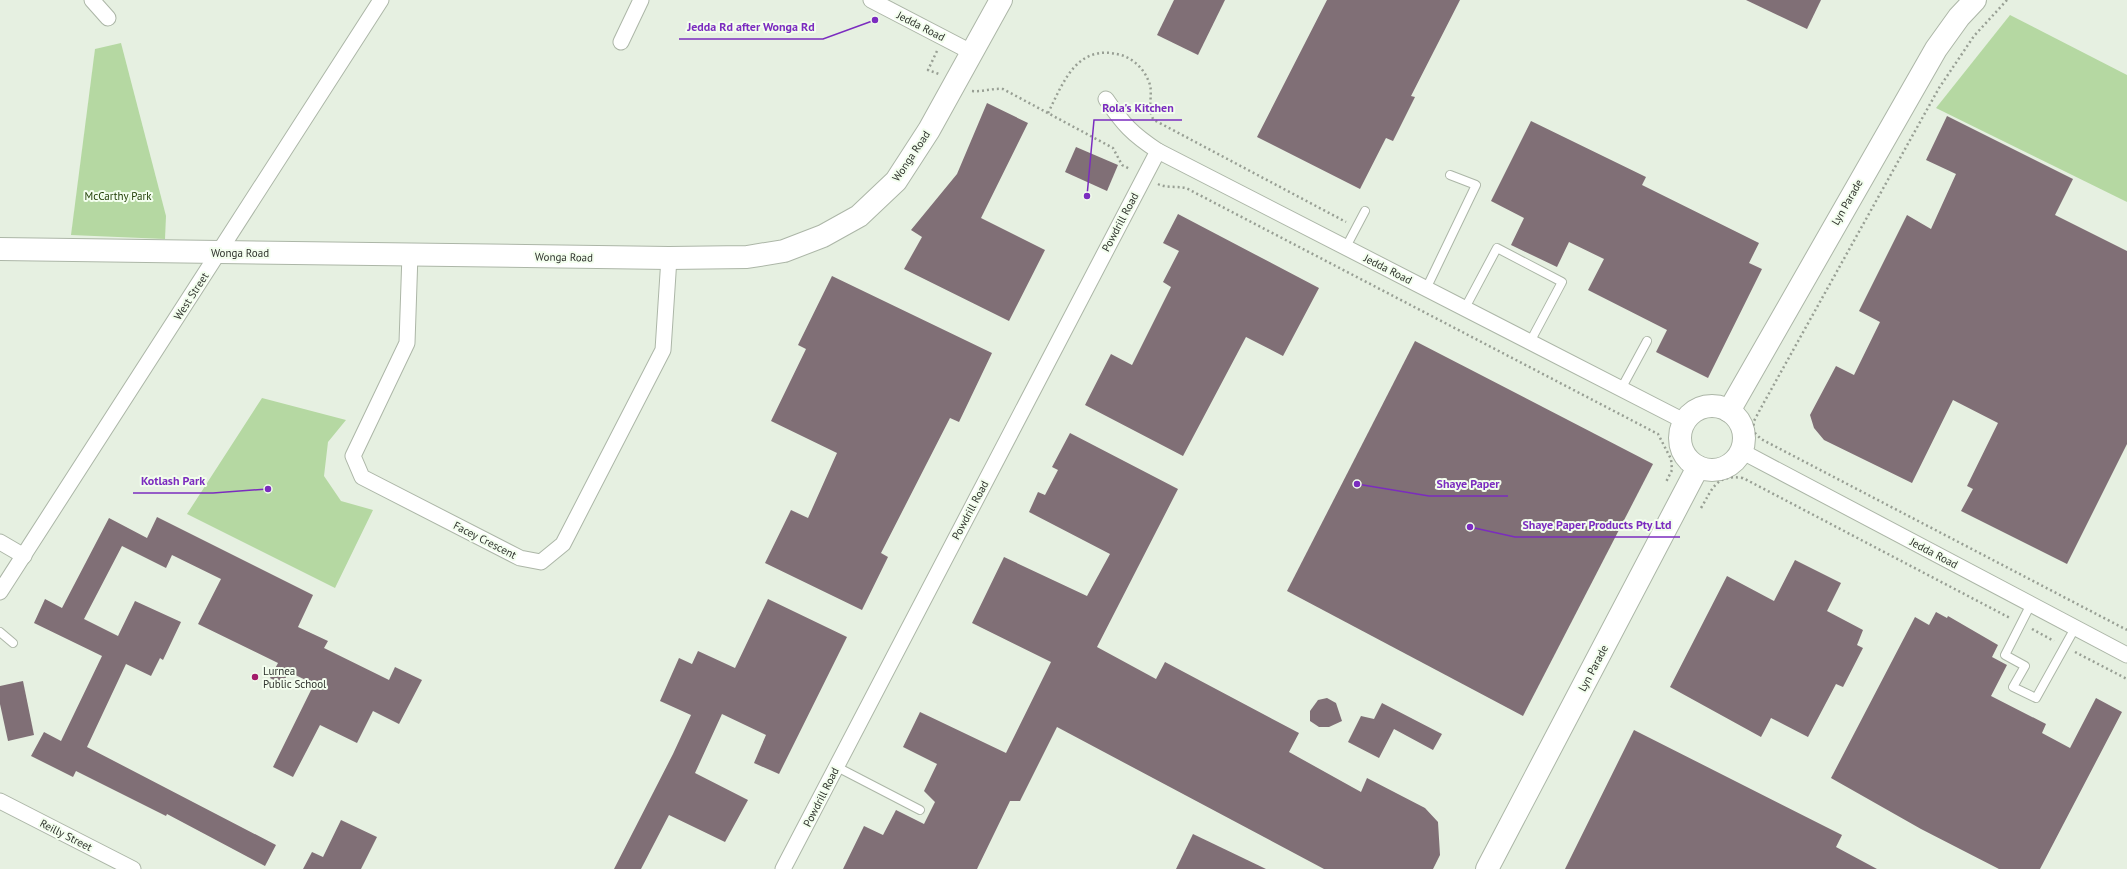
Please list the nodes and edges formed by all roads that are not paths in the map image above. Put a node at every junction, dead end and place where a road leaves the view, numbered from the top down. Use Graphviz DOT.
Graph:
graph roads {
  1 [pos="92,0"];
  2 [pos="381,0"];
  3 [pos="642,0"];
  4 [pos="871,0"];
  5 [pos="1001,0"];
  6 [pos="1975,0"];
  7 [pos="108,18"];
  8 [pos="621,42"];
  9 [pos="971,52"];
  10 [pos="1106,99"];
  11 [pos="1158,151"];
  12 [pos="1450,174"];
  13 [pos="1365,211"];
  14 [pos="1346,247"];
  15 [pos="0,249"];
  16 [pos="218,253"];
  17 [pos="410,254"];
  18 [pos="668,258"];
  19 [pos="1426,289"];
  20 [pos="1464,308"];
  21 [pos="1647,341"];
  22 [pos="1530,342"];
  23 [pos="1621,389"];
  24 [pos="1729,411"];
  25 [pos="1684,422"];
  26 [pos="1741,451"];
  27 [pos="1698,467"];
  28 [pos="0,542"];
  29 [pos="24,556"];
  30 [pos="0,592"];
  31 [pos="2030,604"];
  32 [pos="2075,628"];
  33 [pos="0,632"];
  34 [pos="13,643"];
  35 [pos="2127,656"];
  36 [pos="837,767"];
  37 [pos="0,801"];
  38 [pos="920,810"];
  39 [pos="133,869"];
  40 [pos="784,869"];
  41 [pos="1486,869"];
  1 -- 7 [label="street"];
  2 -- 16 [label="street, West Street"];
  3 -- 8 [label="street"];
  4 -- 9 [label="street, Jedda Road"];
  5 -- 9 [label="street, Wonga Road"];
  6 -- 24 [label="street, Lyn Parade"];
  9 -- 18 [label="street, Wonga Road"];
  10 -- 11 [label="street, Jedda Road"];
  11 -- 14 [label="street, Jedda Road"];
  11 -- 36 [label="street, Powdrill Road"];
  12 -- 19 [label="lane"];
  13 -- 14 [label="lane"];
  14 -- 19 [label="street, Jedda Road"];
  15 -- 16 [label="street, Wonga Road"];
  16 -- 17 [label="street, Wonga Road"];
  16 -- 29 [label="street, West Street"];
  17 -- 18 [label="street, Wonga Road"];
  17 -- 18 [label="street, Facey Crescent"];
  19 -- 20 [label="street, Jedda Road"];
  20 -- 22 [label="street, Jedda Road"];
  20 -- 22 [label="lane"];
  21 -- 23 [label="lane"];
  22 -- 23 [label="street, Jedda Road"];
  23 -- 25 [label="street, Jedda Road"];
  24 -- 25 [label="street"];
  24 -- 26 [label="street"];
  25 -- 27 [label="street"];
  26 -- 27 [label="street"];
  26 -- 31 [label="street, Jedda Road"];
  27 -- 41 [label="street, Lyn Parade"];
  28 -- 29 [label="street"];
  29 -- 30 [label="street, West Street"];
  31 -- 32 [label="street, Jedda Road"];
  31 -- 32 [label="lane"];
  32 -- 35 [label="street, Jedda Road"];
  33 -- 34 [label="lane"];
  36 -- 38 [label="lane"];
  36 -- 40 [label="street, Powdrill Road"];
  37 -- 39 [label="street, Reilly Street"];
}
